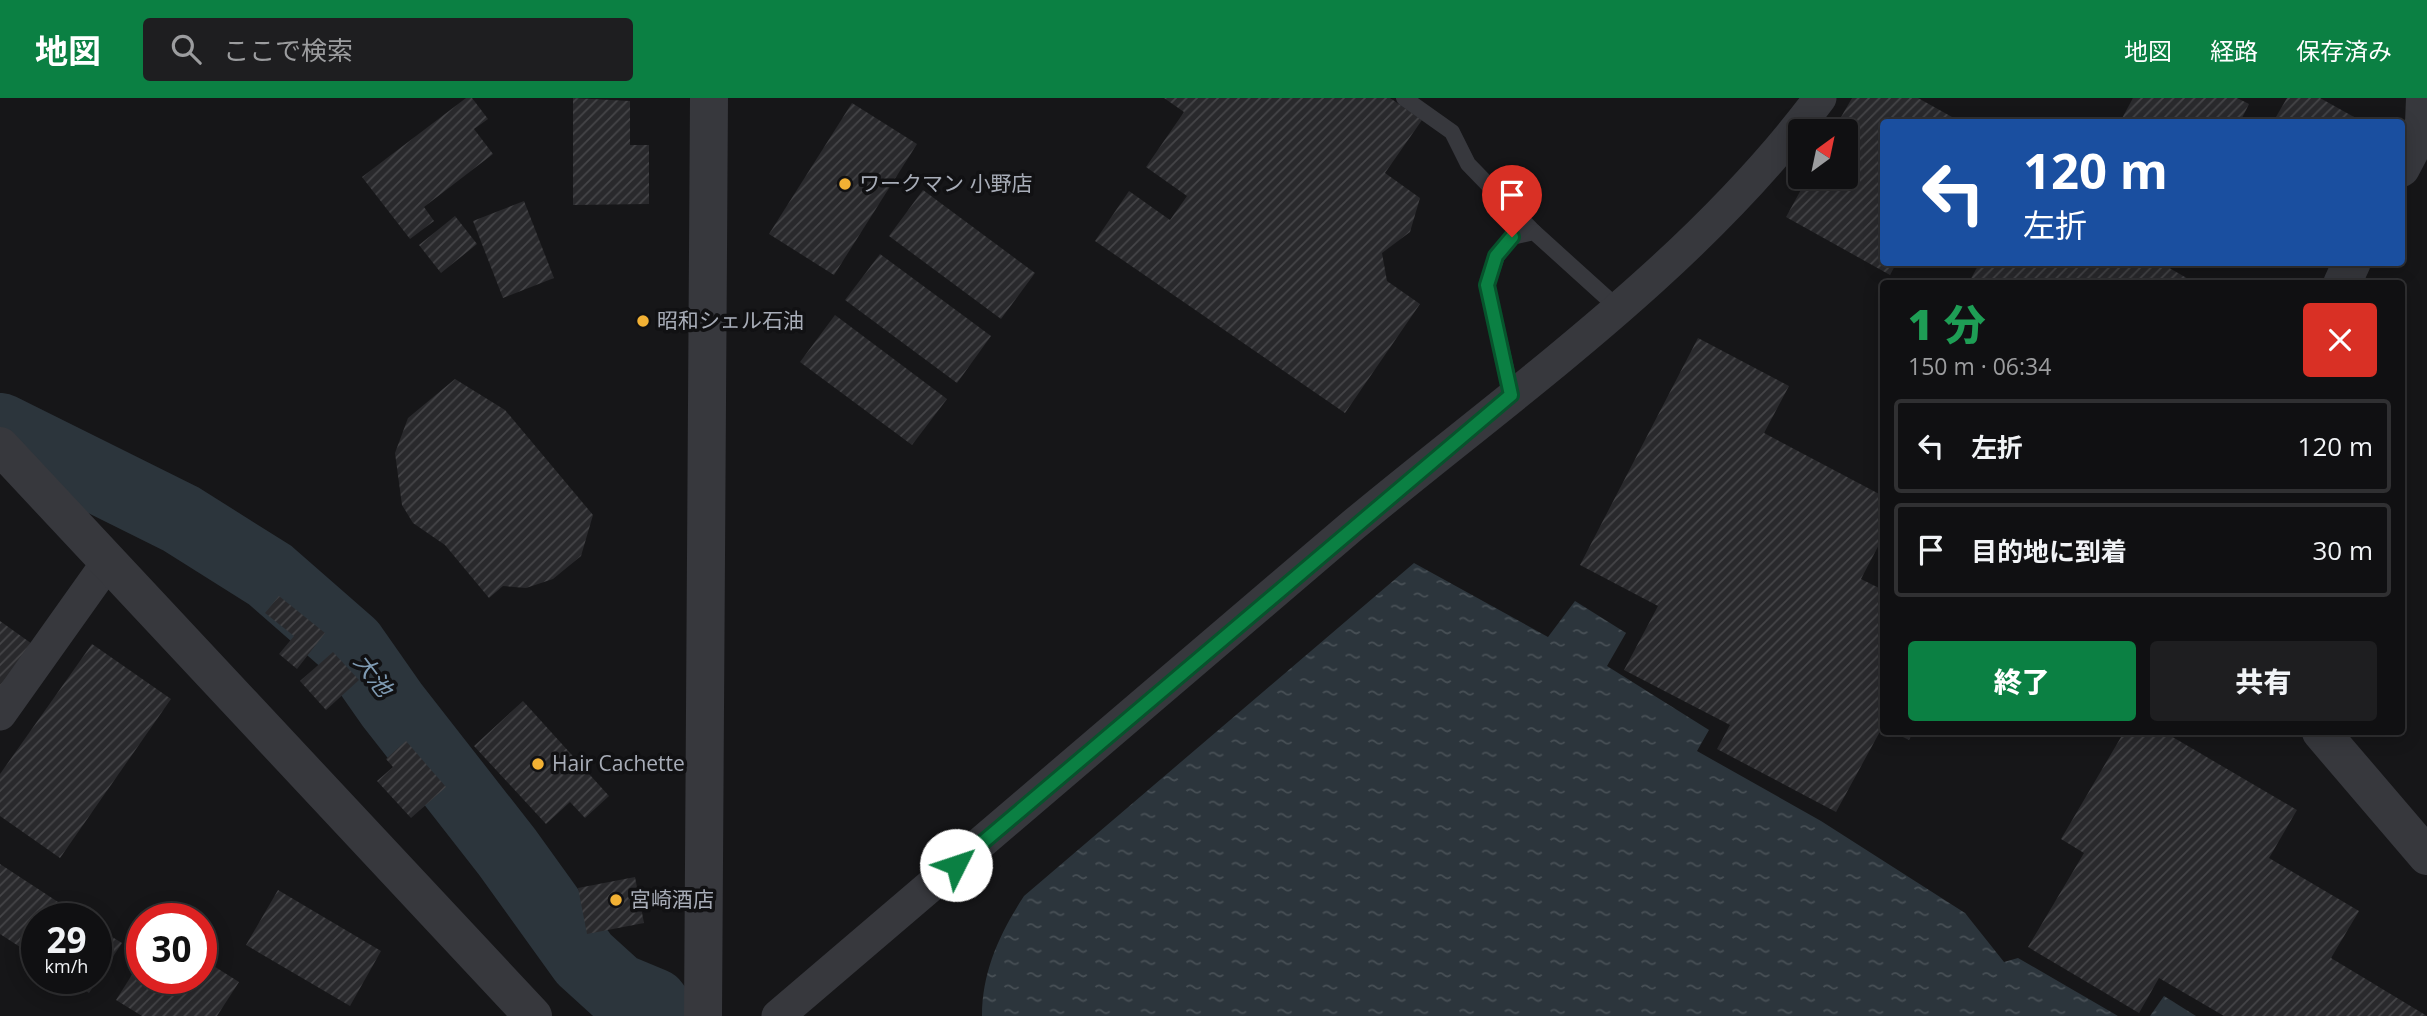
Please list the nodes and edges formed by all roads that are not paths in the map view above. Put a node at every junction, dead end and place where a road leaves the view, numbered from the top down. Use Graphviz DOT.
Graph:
graph roads {
  1 [pos="709,98"];
  2 [pos="1404,98"];
  3 [pos="1820,98"];
  4 [pos="2425,98"];
  5 [pos="2405,160"];
  6 [pos="1534,232"];
  7 [pos="1618,308"];
  8 [pos="1511,395"];
  9 [pos="0,446"];
  10 [pos="108,562"];
  11 [pos="0,713"];
  12 [pos="2324,735"];
  13 [pos="2427,856"];
  14 [pos="533,1016"];
  15 [pos="703,1016"];
  16 [pos="778,1016"];
  1 -- 15 [label="street"];
  2 -- 6 [label="lane"];
  3 -- 7 [label="street"];
  4 -- 5 [label="street"];
  6 -- 7 [label="lane"];
  6 -- 8 [label="lane"];
  7 -- 8 [label="street"];
  8 -- 16 [label="street"];
  9 -- 10 [label="street"];
  10 -- 11 [label="street"];
  10 -- 14 [label="street"];
  12 -- 13 [label="street"];
}
